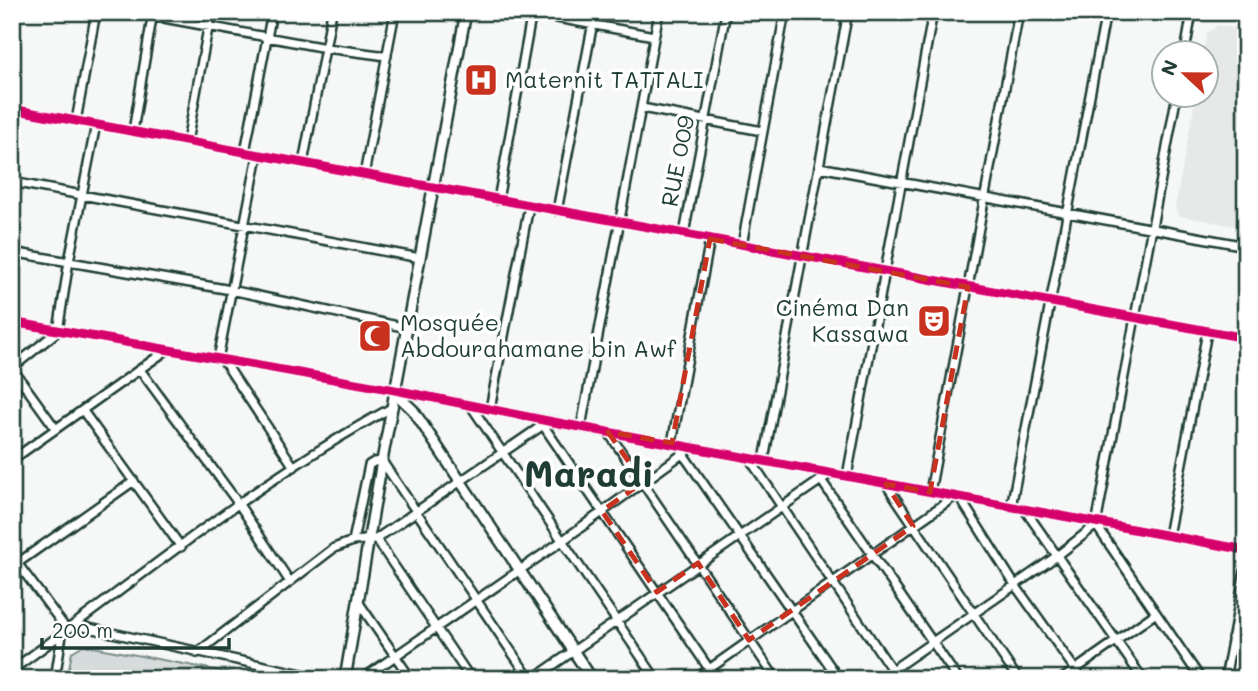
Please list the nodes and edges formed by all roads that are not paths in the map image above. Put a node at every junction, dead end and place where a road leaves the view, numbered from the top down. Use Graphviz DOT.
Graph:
graph roads {
  1 [pos="96,12"];
  2 [pos="131,12"];
  3 [pos="211,12"];
  4 [pos="272,12"];
  5 [pos="332,12"];
  6 [pos="395,12"];
  7 [pos="466,12"];
  8 [pos="595,12"];
  9 [pos="659,12"];
  10 [pos="726,12"];
  11 [pos="785,12"];
  12 [pos="848,12"];
  13 [pos="933,12"];
  14 [pos="1019,12"];
  15 [pos="1107,12"];
  16 [pos="1192,12"];
  17 [pos="529,13"];
  18 [pos="153,14"];
  19 [pos="592,24"];
  20 [pos="208,25"];
  21 [pos="654,36"];
  22 [pos="268,37"];
  23 [pos="1187,38"];
  24 [pos="326,48"];
  25 [pos="387,57"];
  26 [pos="642,108"];
  27 [pos="1174,108"];
  28 [pos="12,109"];
  29 [pos="76,121"];
  30 [pos="705,122"];
  31 [pos="96,124"];
  32 [pos="133,131"];
  33 [pos="762,131"];
  34 [pos="187,142"];
  35 [pos="245,152"];
  36 [pos="258,155"];
  37 [pos="303,163"];
  38 [pos="819,167"];
  39 [pos="364,175"];
  40 [pos="12,182"];
  41 [pos="902,182"];
  42 [pos="433,188"];
  43 [pos="83,196"];
  44 [pos="985,197"];
  45 [pos="498,200"];
  46 [pos="529,206"];
  47 [pos="557,211"];
  48 [pos="1068,213"];
  49 [pos="620,223"];
  50 [pos="244,226"];
  51 [pos="1151,229"];
  52 [pos="684,234"];
  53 [pos="710,239"];
  54 [pos="742,245"];
  55 [pos="1246,246"];
  56 [pos="12,252"];
  57 [pos="801,257"];
  58 [pos="420,258"];
  59 [pos="69,261"];
  60 [pos="884,271"];
  61 [pos="968,287"];
  62 [pos="231,290"];
  63 [pos="1050,303"];
  64 [pos="1134,318"];
  65 [pos="12,322"];
  66 [pos="407,328"];
  67 [pos="58,331"];
  68 [pos="1207,332"];
  69 [pos="1246,338"];
  70 [pos="167,350"];
  71 [pos="221,359"];
  72 [pos="12,368"];
  73 [pos="141,370"];
  74 [pos="395,391"];
  75 [pos="471,406"];
  76 [pos="393,407"];
  77 [pos="490,410"];
  78 [pos="83,411"];
  79 [pos="545,423"];
  80 [pos="581,427"];
  81 [pos="56,429"];
  82 [pos="608,432"];
  83 [pos="673,443"];
  84 [pos="692,447"];
  85 [pos="503,454"];
  86 [pos="683,454"];
  87 [pos="749,458"];
  88 [pos="12,460"];
  89 [pos="764,460"];
  90 [pos="382,461"];
  91 [pos="294,467"];
  92 [pos="831,473"];
  93 [pos="847,476"];
  94 [pos="821,480"];
  95 [pos="134,481"];
  96 [pos="643,482"];
  97 [pos="460,483"];
  98 [pos="886,484"];
  99 [pos="930,492"];
  100 [pos="957,497"];
  101 [pos="238,503"];
  102 [pos="781,506"];
  103 [pos="1011,507"];
  104 [pos="1025,510"];
  105 [pos="418,511"];
  106 [pos="602,512"];
  107 [pos="1096,523"];
  108 [pos="913,526"];
  109 [pos="739,535"];
  110 [pos="1168,536"];
  111 [pos="372,539"];
  112 [pos="353,541"];
  113 [pos="562,541"];
  114 [pos="181,547"];
  115 [pos="1246,550"];
  116 [pos="873,554"];
  117 [pos="1057,556"];
  118 [pos="14,562"];
  119 [pos="698,563"];
  120 [pos="1246,565"];
  121 [pos="519,571"];
  122 [pos="290,582"];
  123 [pos="833,583"];
  124 [pos="1015,585"];
  125 [pos="657,592"];
  126 [pos="477,601"];
  127 [pos="359,603"];
  128 [pos="791,611"];
  129 [pos="972,613"];
  130 [pos="1156,613"];
  131 [pos="616,622"];
  132 [pos="75,625"];
  133 [pos="437,628"];
  134 [pos="65,632"];
  135 [pos="1232,638"];
  136 [pos="749,640"];
  137 [pos="932,642"];
  138 [pos="1117,642"];
  139 [pos="573,651"];
  140 [pos="197,653"];
  141 [pos="396,656"];
  142 [pos="1246,656"];
  143 [pos="709,668"];
  144 [pos="12,670"];
  145 [pos="892,670"];
  146 [pos="1076,670"];
  147 [pos="55,679"];
  148 [pos="325,679"];
  149 [pos="345,679"];
  150 [pos="362,679"];
  151 [pos="411,679"];
  152 [pos="471,679"];
  153 [pos="532,679"];
  154 [pos="592,679"];
  155 [pos="656,679"];
  156 [pos="695,679"];
  157 [pos="716,679"];
  158 [pos="776,679"];
  159 [pos="839,679"];
  160 [pos="879,679"];
  161 [pos="898,679"];
  162 [pos="958,679"];
  163 [pos="1018,679"];
  164 [pos="1062,679"];
  165 [pos="1082,679"];
  166 [pos="1143,679"];
  167 [pos="1202,679"];
  168 [pos="1225,679"];
  1 -- 29 [label="street"];
  2 -- 18 [label="street"];
  3 -- 20 [label="street"];
  4 -- 22 [label="street"];
  5 -- 24 [label="street"];
  6 -- 25 [label="street"];
  7 -- 42 [label="street"];
  8 -- 19 [label="street"];
  9 -- 21 [label="street"];
  10 -- 30 [label="street, RUE 009"];
  11 -- 33 [label="street"];
  12 -- 38 [label="street"];
  13 -- 41 [label="street"];
  14 -- 44 [label="street"];
  15 -- 48 [label="street"];
  16 -- 23 [label="street"];
  17 -- 19 [label="street"];
  17 -- 45 [label="street"];
  18 -- 20 [label="street"];
  18 -- 32 [label="street"];
  19 -- 21 [label="street"];
  19 -- 47 [label="street"];
  20 -- 22 [label="street"];
  20 -- 34 [label="street"];
  21 -- 26 [label="street"];
  22 -- 24 [label="street"];
  22 -- 35 [label="street"];
  24 -- 25 [label="street"];
  24 -- 37 [label="street"];
  25 -- 39 [label="street"];
  26 -- 30 [label="street"];
  26 -- 49 [label="street"];
  27 -- 51 [label="street"];
  28 -- 29 [label="street"];
  29 -- 31 [label="street"];
  30 -- 33 [label="street"];
  30 -- 52 [label="street, RUE 009"];
  31 -- 32 [label="street"];
  31 -- 43 [label="street"];
  32 -- 34 [label="street"];
  33 -- 54 [label="street"];
  34 -- 35 [label="street"];
  35 -- 36 [label="street"];
  36 -- 37 [label="street"];
  36 -- 50 [label="street"];
  37 -- 39 [label="street"];
  38 -- 41 [label="street"];
  38 -- 57 [label="street"];
  39 -- 42 [label="street"];
  40 -- 43 [label="street"];
  41 -- 44 [label="street"];
  41 -- 60 [label="street"];
  42 -- 45 [label="street"];
  42 -- 58 [label="street"];
  43 -- 50 [label="street"];
  43 -- 59 [label="street"];
  44 -- 48 [label="street"];
  44 -- 61 [label="street"];
  45 -- 46 [label="street"];
  46 -- 47 [label="street"];
  46 -- 77 [label="street"];
  47 -- 49 [label="street"];
  48 -- 51 [label="street"];
  48 -- 63 [label="street"];
  49 -- 52 [label="street"];
  49 -- 80 [label="street"];
  50 -- 58 [label="street"];
  50 -- 62 [label="street"];
  51 -- 55 [label="street"];
  51 -- 64 [label="street"];
  52 -- 53 [label="street"];
  53 -- 54 [label="street"];
  53 -- 83 [label="street"];
  54 -- 57 [label="street"];
  56 -- 59 [label="street"];
  57 -- 60 [label="street"];
  57 -- 89 [label="street"];
  58 -- 66 [label="street"];
  59 -- 62 [label="street"];
  59 -- 67 [label="street"];
  60 -- 61 [label="street"];
  60 -- 93 [label="street"];
  61 -- 63 [label="street"];
  61 -- 99 [label="street"];
  62 -- 66 [label="street"];
  62 -- 71 [label="street"];
  63 -- 64 [label="street"];
  63 -- 103 [label="street"];
  64 -- 68 [label="street"];
  64 -- 107 [label="street"];
  65 -- 67 [label="street"];
  66 -- 74 [label="street"];
  67 -- 70 [label="street"];
  67 -- 72 [label="street"];
  68 -- 69 [label="street"];
  68 -- 110 [label="street"];
  70 -- 71 [label="street"];
  70 -- 73 [label="street"];
  71 -- 74 [label="street"];
  71 -- 91 [label="street"];
  72 -- 81 [label="street"];
  73 -- 78 [label="street"];
  73 -- 101 [label="street"];
  74 -- 75 [label="street"];
  74 -- 76 [label="street"];
  74 -- 97 [label="street"];
  75 -- 77 [label="street"];
  75 -- 85 [label="street"];
  76 -- 90 [label="street"];
  76 -- 91 [label="street"];
  77 -- 79 [label="street"];
  78 -- 81 [label="street"];
  78 -- 95 [label="street"];
  79 -- 80 [label="street"];
  79 -- 85 [label="street"];
  79 -- 106 [label="street"];
  80 -- 82 [label="street"];
  81 -- 88 [label="street"];
  82 -- 83 [label="street"];
  82 -- 96 [label="street"];
  83 -- 84 [label="street"];
  84 -- 86 [label="street"];
  84 -- 87 [label="street"];
  85 -- 97 [label="street"];
  85 -- 113 [label="street"];
  86 -- 96 [label="street"];
  86 -- 109 [label="street"];
  87 -- 89 [label="street"];
  87 -- 102 [label="street"];
  89 -- 92 [label="street"];
  90 -- 105 [label="street"];
  90 -- 111 [label="street"];
  90 -- 112 [label="street"];
  91 -- 101 [label="street"];
  92 -- 93 [label="street"];
  92 -- 94 [label="street"];
  93 -- 98 [label="street"];
  94 -- 102 [label="street"];
  94 -- 116 [label="street"];
  95 -- 114 [label="street"];
  95 -- 118 [label="street"];
  96 -- 106 [label="street"];
  96 -- 119 [label="street"];
  97 -- 105 [label="street"];
  97 -- 121 [label="street"];
  98 -- 99 [label="street"];
  98 -- 108 [label="street"];
  99 -- 100 [label="street"];
  100 -- 103 [label="street"];
  100 -- 108 [label="street"];
  100 -- 124 [label="street"];
  101 -- 114 [label="street"];
  101 -- 122 [label="street"];
  102 -- 109 [label="street"];
  102 -- 123 [label="street"];
  103 -- 104 [label="street"];
  104 -- 107 [label="street"];
  104 -- 117 [label="street"];
  105 -- 111 [label="street"];
  105 -- 126 [label="street"];
  106 -- 113 [label="street"];
  106 -- 125 [label="street"];
  107 -- 110 [label="street"];
  107 -- 117 [label="street"];
  107 -- 130 [label="street"];
  108 -- 116 [label="street"];
  108 -- 129 [label="street"];
  109 -- 119 [label="street"];
  109 -- 128 [label="street"];
  110 -- 115 [label="street"];
  111 -- 112 [label="street"];
  111 -- 127 [label="street"];
  111 -- 133 [label="street"];
  112 -- 122 [label="street"];
  113 -- 121 [label="street"];
  113 -- 131 [label="street"];
  114 -- 132 [label="street"];
  116 -- 123 [label="street"];
  116 -- 137 [label="street"];
  117 -- 124 [label="street"];
  117 -- 138 [label="street"];
  118 -- 134 [label="street"];
  119 -- 125 [label="street"];
  119 -- 136 [label="street"];
  120 -- 135 [label="street"];
  121 -- 126 [label="street"];
  121 -- 139 [label="street"];
  122 -- 140 [label="street"];
  123 -- 128 [label="street"];
  123 -- 145 [label="street"];
  124 -- 129 [label="street"];
  124 -- 146 [label="street"];
  125 -- 131 [label="street"];
  125 -- 143 [label="street"];
  126 -- 133 [label="street"];
  126 -- 153 [label="street"];
  127 -- 141 [label="street"];
  127 -- 149 [label="street"];
  128 -- 136 [label="street"];
  128 -- 159 [label="street"];
  129 -- 137 [label="street"];
  129 -- 163 [label="street"];
  130 -- 138 [label="street"];
  130 -- 167 [label="street"];
  131 -- 139 [label="street"];
  131 -- 155 [label="street"];
  132 -- 134 [label="street"];
  132 -- 140 [label="street"];
  133 -- 141 [label="street"];
  133 -- 152 [label="street"];
  134 -- 144 [label="street"];
  134 -- 147 [label="street"];
  135 -- 142 [label="street"];
  135 -- 168 [label="street"];
  136 -- 143 [label="street"];
  136 -- 158 [label="street"];
  137 -- 145 [label="street"];
  137 -- 162 [label="street"];
  138 -- 146 [label="street"];
  138 -- 166 [label="street"];
  139 -- 153 [label="street"];
  139 -- 154 [label="street"];
  140 -- 148 [label="street"];
  141 -- 150 [label="street"];
  141 -- 151 [label="street"];
  143 -- 156 [label="street"];
  143 -- 157 [label="street"];
  145 -- 160 [label="street"];
  145 -- 161 [label="street"];
  146 -- 164 [label="street"];
  146 -- 165 [label="street"];
}
